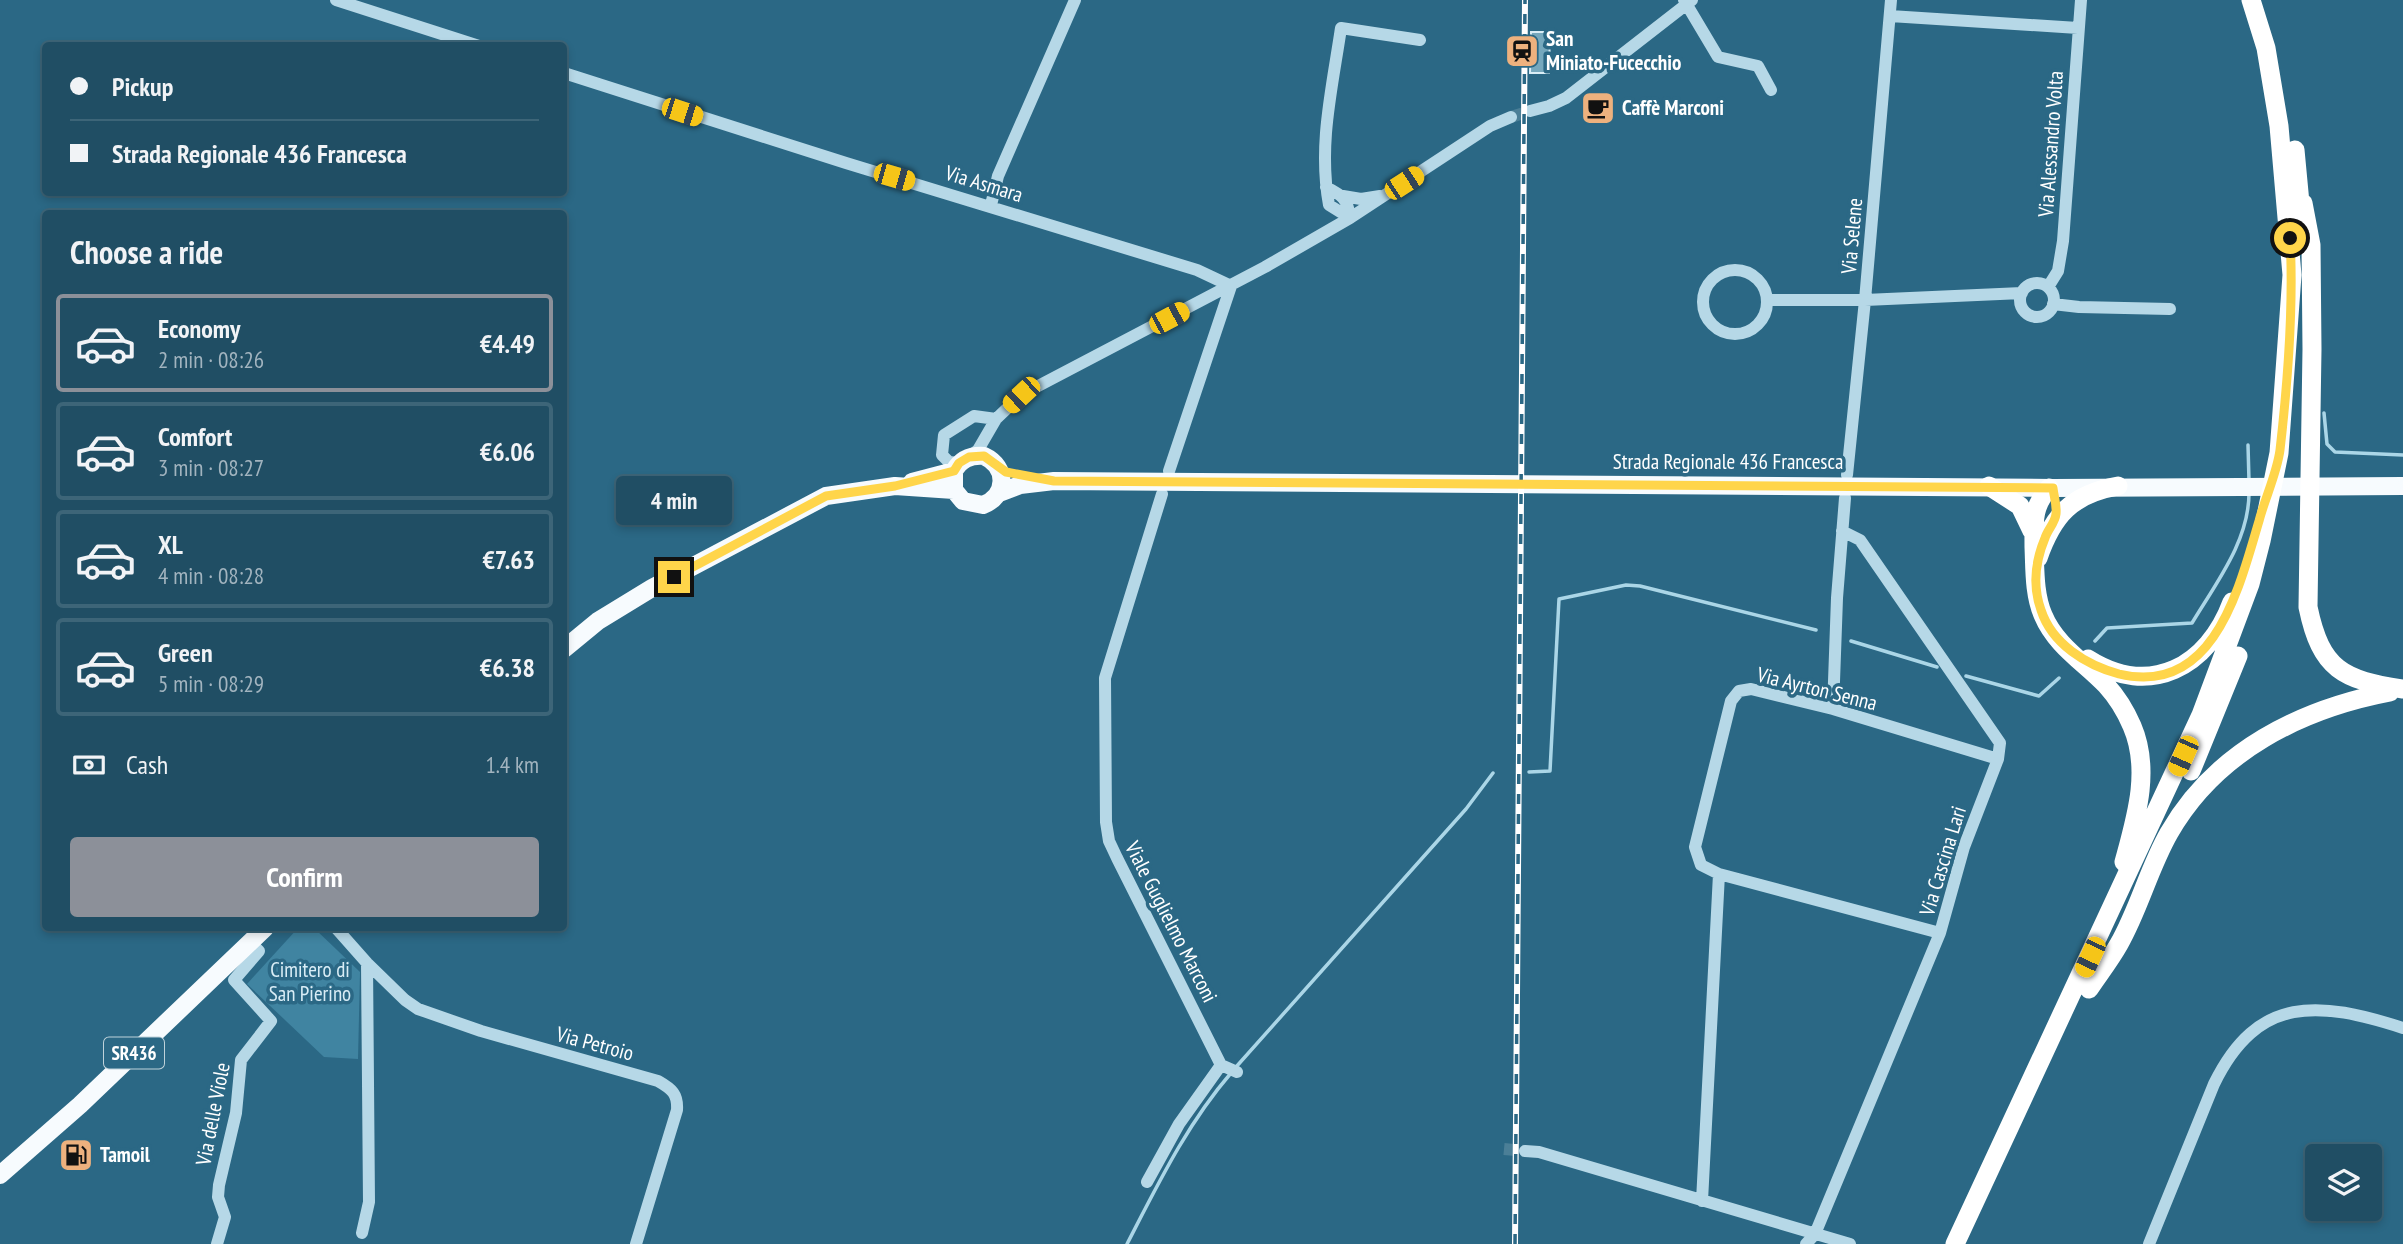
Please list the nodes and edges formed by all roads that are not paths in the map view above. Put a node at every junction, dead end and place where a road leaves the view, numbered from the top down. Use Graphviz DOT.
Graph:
graph roads {
  1 [pos="336,0"];
  2 [pos="1075,0"];
  3 [pos="1891,0"];
  4 [pos="2081,0"];
  5 [pos="2251,0"];
  6 [pos="2265,0"];
  7 [pos="1687,1"];
  8 [pos="1890,16"];
  9 [pos="2078,29"];
  10 [pos="1420,40"];
  11 [pos="467,42"];
  12 [pos="567,74"];
  13 [pos="1771,90"];
  14 [pos="1531,111"];
  15 [pos="1511,117"];
  16 [pos="1326,187"];
  17 [pos="2300,187"];
  18 [pos="1343,196"];
  19 [pos="1384,196"];
  20 [pos="991,205"];
  21 [pos="1329,205"];
  22 [pos="1350,218"];
  23 [pos="1332,228"];
  24 [pos="1231,286"];
  25 [pos="2048,287"];
  26 [pos="2022,293"];
  27 [pos="1767,300"];
  28 [pos="1865,300"];
  29 [pos="2053,304"];
  30 [pos="2170,309"];
  31 [pos="994,421"];
  32 [pos="2279,453"];
  33 [pos="961,463"];
  34 [pos="998,467"];
  35 [pos="1169,471"];
  36 [pos="1847,475"];
  37 [pos="1054,481"];
  38 [pos="895,486"];
  39 [pos="1989,486"];
  40 [pos="2118,486"];
  41 [pos="2403,486"];
  42 [pos="2051,488"];
  43 [pos="954,491"];
  44 [pos="999,493"];
  45 [pos="1162,494"];
  46 [pos="1845,498"];
  47 [pos="2055,521"];
  48 [pos="1842,531"];
  49 [pos="2033,533"];
  50 [pos="2035,565"];
  51 [pos="567,647"];
  52 [pos="2068,650"];
  53 [pos="2403,689"];
  54 [pos="1833,709"];
  55 [pos="1998,759"];
  56 [pos="1719,874"];
  57 [pos="262,931"];
  58 [pos="340,931"];
  59 [pos="1940,933"];
  60 [pos="250,942"];
  61 [pos="367,964"];
  62 [pos="2089,989"];
  63 [pos="2403,1028"];
  64 [pos="2003,1142"];
  65 [pos="1525,1151"];
  66 [pos="0,1175"];
  67 [pos="1147,1182"];
  68 [pos="1702,1201"];
  69 [pos="362,1233"];
  70 [pos="1810,1239"];
  71 [pos="217,1244"];
  72 [pos="636,1244"];
  73 [pos="1850,1244"];
  74 [pos="1955,1244"];
  75 [pos="1970,1244"];
  76 [pos="2149,1244"];
  1 -- 11 [label="street"];
  2 -- 20 [label="street"];
  3 -- 8 [label="street, Via Selene"];
  4 -- 9 [label="street, Via Alessandro Volta"];
  5 -- 32 [label="highway"];
  6 -- 17 [label="highway"];
  7 -- 13 [label="street"];
  7 -- 14 [label="street"];
  8 -- 9 [label="street"];
  8 -- 28 [label="street, Via Selene"];
  9 -- 25 [label="street, Via Alessandro Volta"];
  10 -- 16 [label="street"];
  12 -- 20 [label="street, Via Asmara"];
  15 -- 19 [label="street"];
  16 -- 18 [label="street"];
  16 -- 21 [label="street"];
  17 -- 53 [label="highway"];
  17 -- 62 [label="highway"];
  18 -- 19 [label="street"];
  18 -- 22 [label="street"];
  19 -- 22 [label="street"];
  20 -- 24 [label="street, Via Asmara"];
  21 -- 22 [label="street"];
  21 -- 23 [label="street"];
  22 -- 23 [label="street"];
  23 -- 24 [label="street"];
  24 -- 31 [label="street"];
  24 -- 35 [label="street"];
  25 -- 26 [label="street"];
  25 -- 29 [label="street"];
  26 -- 28 [label="street"];
  26 -- 29 [label="street"];
  27 -- 27 [label="street"];
  27 -- 28 [label="street"];
  28 -- 36 [label="street, Via Selene"];
  29 -- 30 [label="street"];
  31 -- 33 [label="street"];
  31 -- 33 [label="street"];
  31 -- 34 [label="street"];
  32 -- 52 [label="highway"];
  32 -- 64 [label="highway"];
  33 -- 34 [label="main road, Strada Regionale 436 Francesca"];
  33 -- 38 [label="main road, Strada Regionale 436 Francesca"];
  33 -- 43 [label="main road"];
  34 -- 37 [label="main road, Strada Regionale 436 Francesca"];
  34 -- 44 [label="main road"];
  37 -- 39 [label="main road, Strada Regionale 436 Francesca"];
  37 -- 44 [label="main road, Strada Regionale 436 Francesca"];
  38 -- 43 [label="main road, Strada Regionale 436 Francesca"];
  38 -- 51 [label="main road, Strada Regionale 436 Francesca"];
  39 -- 42 [label="main road, Strada Regionale 436 Francesca"];
  39 -- 49 [label="highway"];
  40 -- 41 [label="main road, Strada Regionale 436 Francesca"];
  40 -- 42 [label="main road, Strada Regionale 436 Francesca"];
  40 -- 47 [label="highway"];
  42 -- 47 [label="highway"];
  42 -- 49 [label="highway"];
  43 -- 44 [label="main road, Strada Regionale 436 Francesca"];
  45 -- 67 [label="street, Viale Guglielmo Marconi"];
  46 -- 48 [label="street"];
  47 -- 50 [label="highway"];
  48 -- 54 [label="street"];
  48 -- 55 [label="street"];
  49 -- 50 [label="highway"];
  50 -- 52 [label="highway"];
  52 -- 64 [label="highway"];
  53 -- 62 [label="highway"];
  54 -- 55 [label="street, Via Ayrton Senna"];
  54 -- 56 [label="street, Via Ayrton Senna"];
  55 -- 59 [label="street, Via Cascina Lari"];
  56 -- 59 [label="street"];
  56 -- 68 [label="street"];
  57 -- 60 [label="main road, SR436"];
  58 -- 61 [label="street, Via Petroio"];
  59 -- 70 [label="street, Via Cascina Lari"];
  60 -- 66 [label="main road, SR436"];
  60 -- 71 [label="street, Via delle Viole"];
  61 -- 69 [label="street"];
  61 -- 72 [label="street, Via Petroio"];
  62 -- 75 [label="highway"];
  63 -- 76 [label="street"];
  64 -- 74 [label="highway"];
  65 -- 68 [label="street"];
  68 -- 70 [label="street"];
  70 -- 73 [label="street"];
}
